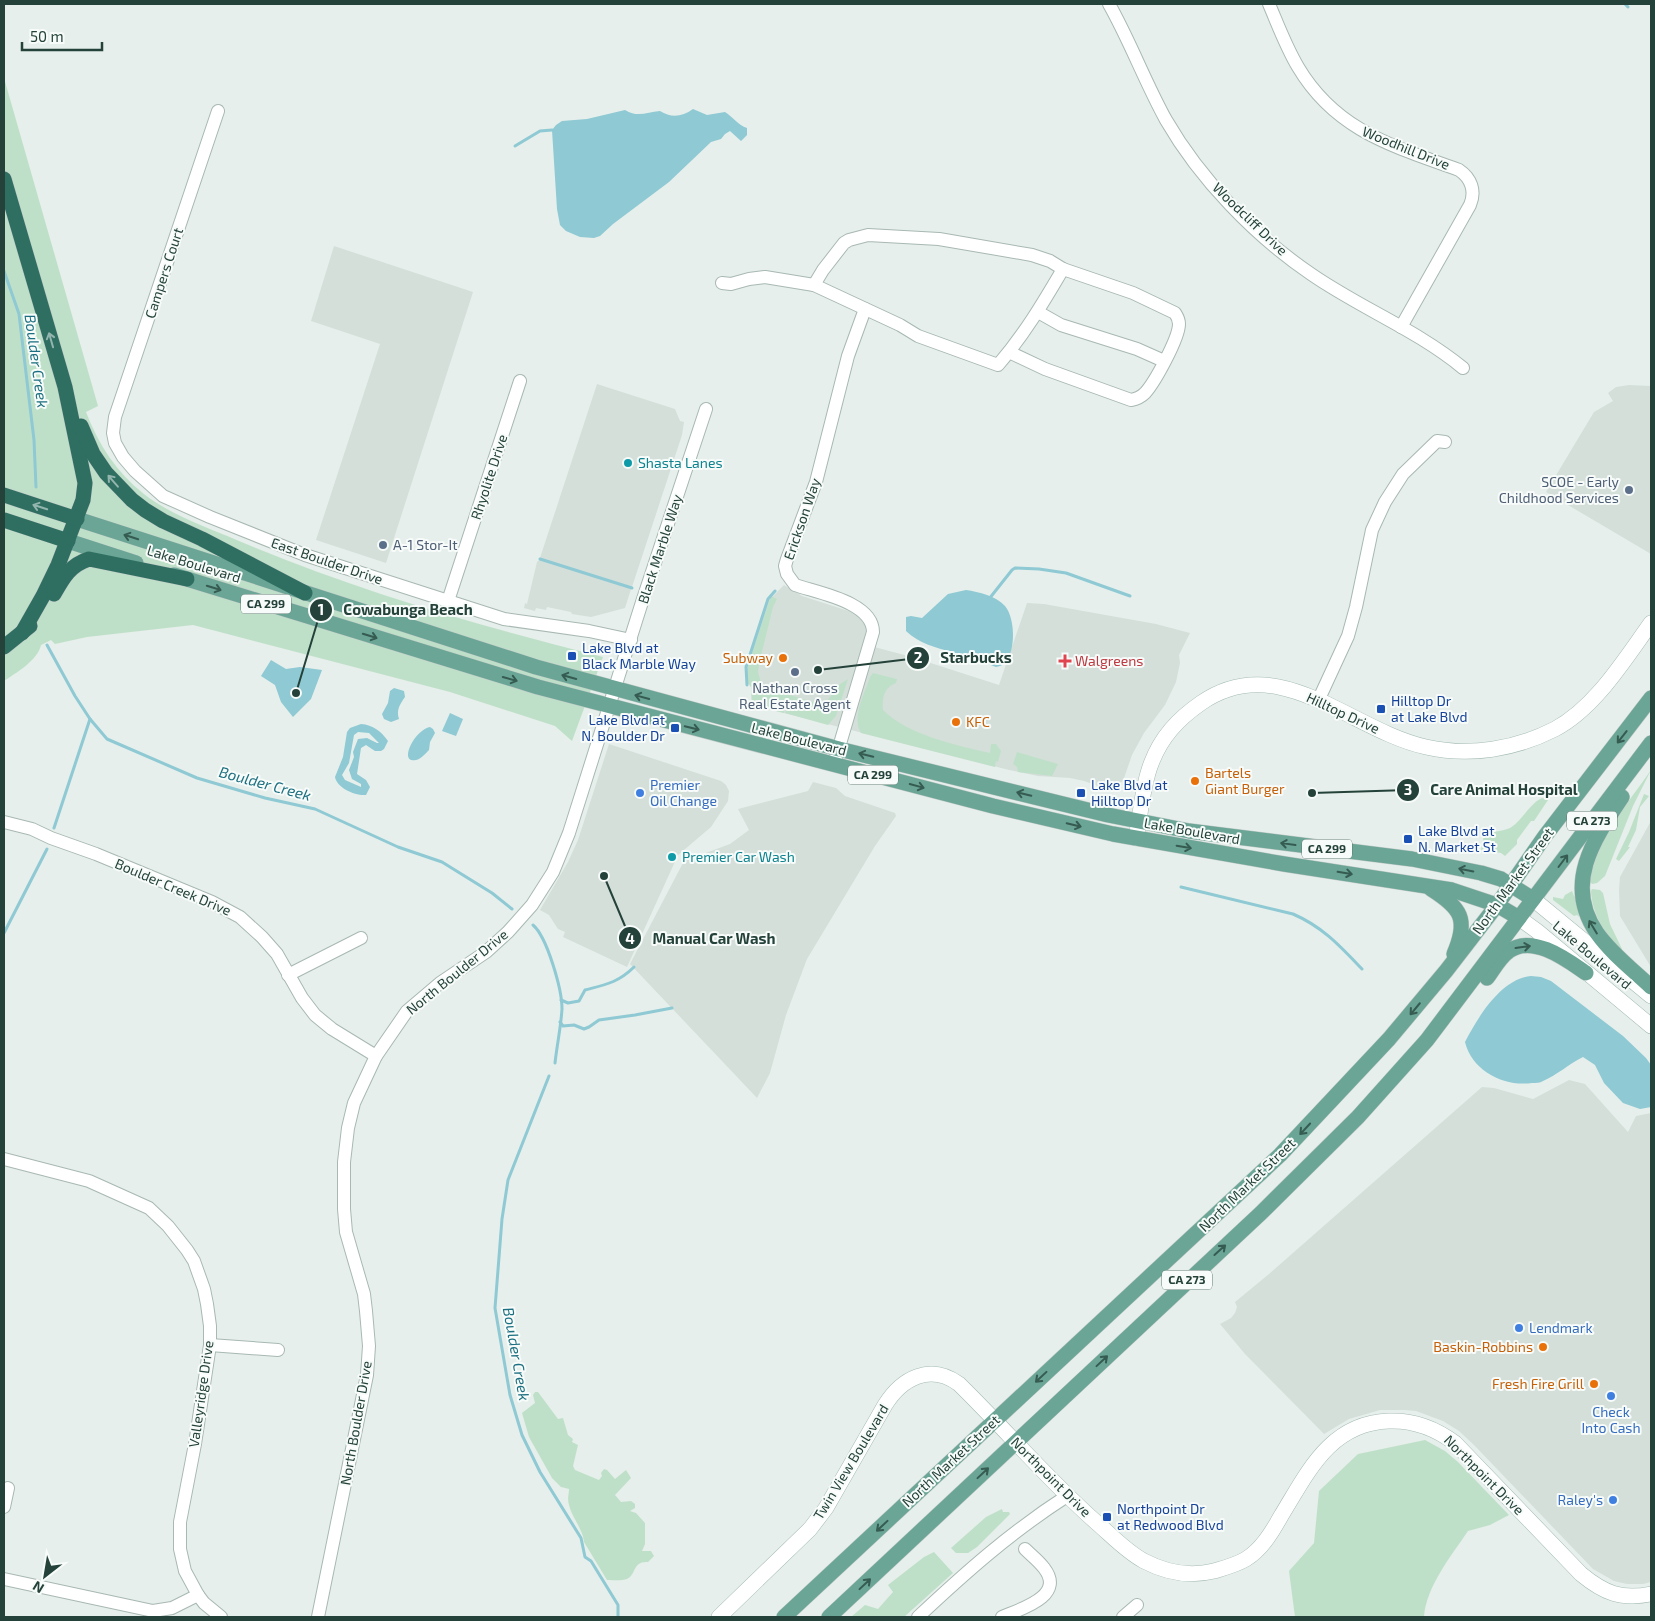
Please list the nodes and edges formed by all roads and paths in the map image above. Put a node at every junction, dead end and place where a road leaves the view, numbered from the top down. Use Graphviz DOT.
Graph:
graph roads {
  1 [pos="1109,4"];
  2 [pos="1269,4"];
  3 [pos="218,111"];
  4 [pos="4,178"];
  5 [pos="1063,269"];
  6 [pos="722,283"];
  7 [pos="814,285"];
  8 [pos="865,309"];
  9 [pos="1038,312"];
  10 [pos="1401,327"];
  11 [pos="1009,352"];
  12 [pos="1164,361"];
  13 [pos="1463,368"];
  14 [pos="520,381"];
  15 [pos="64,387"];
  16 [pos="706,409"];
  17 [pos="113,437"];
  18 [pos="1445,442"];
  19 [pos="4,495"];
  20 [pos="77,519"];
  21 [pos="4,520"];
  22 [pos="68,541"];
  23 [pos="187,579"];
  24 [pos="305,593"];
  25 [pos="448,601"];
  26 [pos="1651,623"];
  27 [pos="22,634"];
  28 [pos="631,640"];
  29 [pos="4,647"];
  30 [pos="616,690"];
  31 [pos="1651,698"];
  32 [pos="1318,701"];
  33 [pos="610,707"];
  34 [pos="1651,743"];
  35 [pos="839,749"];
  36 [pos="1651,756"];
  37 [pos="834,764"];
  38 [pos="1140,821"];
  39 [pos="4,822"];
  40 [pos="1136,838"];
  41 [pos="1511,886"];
  42 [pos="1427,887"];
  43 [pos="1533,899"];
  44 [pos="1497,905"];
  45 [pos="1519,918"];
  46 [pos="361,938"];
  47 [pos="1446,971"];
  48 [pos="1586,973"];
  49 [pos="288,975"];
  50 [pos="1651,986"];
  51 [pos="1613,993"];
  52 [pos="1651,996"];
  53 [pos="1651,1016"];
  54 [pos="1651,1026"];
  55 [pos="1427,1040"];
  56 [pos="376,1056"];
  57 [pos="4,1159"];
  58 [pos="210,1346"];
  59 [pos="278,1350"];
  60 [pos="994,1420"];
  61 [pos="1016,1442"];
  62 [pos="8,1488"];
  63 [pos="1067,1496"];
  64 [pos="4,1508"];
  65 [pos="1025,1549"];
  66 [pos="4,1579"];
  67 [pos="1651,1594"];
  68 [pos="198,1595"];
  69 [pos="1136,1605"];
  70 [pos="923,1616"];
  71 [pos="221,1617"];
  72 [pos="318,1617"];
  73 [pos="719,1617"];
  74 [pos="784,1617"];
  75 [pos="829,1617"];
  76 [pos="1002,1617"];
  77 [pos="1123,1617"];
  1 -- 10 [label="street, Woodcliff Drive"];
  2 -- 10 [label="street, Woodhill Drive"];
  3 -- 17 [label="street, Campers Court"];
  15 -- 4 [label="highway, one-way"];
  5 -- 7 [label="street"];
  5 -- 9 [label="street"];
  5 -- 12 [label="street"];
  6 -- 7 [label="street"];
  7 -- 8 [label="street"];
  8 -- 11 [label="street"];
  8 -- 35 [label="street, Erickson Way"];
  9 -- 11 [label="street"];
  9 -- 12 [label="street"];
  10 -- 13 [label="street, Woodcliff Drive"];
  11 -- 12 [label="street"];
  14 -- 25 [label="street, Rhyolite Drive"];
  15 -- 20 [label="highway"];
  24 -- 15 [label="highway, one-way"];
  16 -- 28 [label="street, Black Marble Way"];
  17 -- 25 [label="street, East Boulder Drive"];
  18 -- 32 [label="street"];
  20 -- 19 [label="highway, Lake Boulevard / CA 299, one-way"];
  20 -- 22 [label="highway"];
  24 -- 20 [label="main road, Lake Boulevard / CA 299, one-way"];
  21 -- 22 [label="highway, Lake Boulevard / CA 299"];
  22 -- 23 [label="main road, Lake Boulevard / CA 299"];
  22 -- 27 [label="highway"];
  23 -- 27 [label="highway"];
  23 -- 33 [label="main road, Lake Boulevard / CA 299, one-way"];
  30 -- 24 [label="main road, Lake Boulevard / CA 299, one-way"];
  25 -- 28 [label="street, East Boulder Drive"];
  26 -- 32 [label="street, Hilltop Drive"];
  27 -- 29 [label="highway"];
  28 -- 30 [label="street, Black Marble Way"];
  30 -- 33 [label="street, North Boulder Drive"];
  35 -- 30 [label="main road, Lake Boulevard / CA 299, one-way"];
  31 -- 41 [label="main road, North Market Street / CA 273, one-way"];
  32 -- 38 [label="street, Hilltop Drive"];
  33 -- 37 [label="main road, Lake Boulevard / CA 299, one-way"];
  33 -- 56 [label="street, North Boulder Drive"];
  43 -- 34 [label="main road, North Market Street / CA 273, one-way"];
  35 -- 37 [label="street, Erickson Way"];
  38 -- 35 [label="main road, Lake Boulevard / CA 299, one-way"];
  50 -- 36 [label="main road, one-way"];
  37 -- 40 [label="main road, Lake Boulevard / CA 299, one-way"];
  38 -- 40 [label="street, Hilltop Drive"];
  41 -- 38 [label="main road, Lake Boulevard / CA 299, one-way"];
  39 -- 49 [label="street, Boulder Creek Drive"];
  40 -- 42 [label="main road, Lake Boulevard / CA 299, one-way"];
  41 -- 43 [label="main road, Lake Boulevard"];
  41 -- 44 [label="main road, North Market Street / CA 273"];
  42 -- 44 [label="main road, Lake Boulevard / CA 299"];
  42 -- 47 [label="main road"];
  43 -- 45 [label="main road, North Market Street / CA 273"];
  43 -- 52 [label="street, Lake Boulevard"];
  44 -- 45 [label="main road, Lake Boulevard / CA 299"];
  44 -- 47 [label="main road, North Market Street / CA 273"];
  45 -- 48 [label="street, Lake Boulevard"];
  45 -- 55 [label="main road, North Market Street / CA 273"];
  46 -- 49 [label="street"];
  47 -- 60 [label="main road, North Market Street / CA 273, one-way"];
  48 -- 51 [label="street, Lake Boulevard"];
  55 -- 48 [label="main road, one-way"];
  49 -- 56 [label="street, Boulder Creek Drive"];
  51 -- 53 [label="street"];
  51 -- 54 [label="street, Lake Boulevard"];
  61 -- 55 [label="main road, North Market Street / CA 273, one-way"];
  56 -- 72 [label="street, North Boulder Drive"];
  57 -- 58 [label="street, Valleyridge Drive"];
  58 -- 59 [label="street"];
  58 -- 68 [label="street, Valleyridge Drive"];
  60 -- 61 [label="street, Northpoint Drive"];
  60 -- 73 [label="street, Twin View Boulevard"];
  60 -- 74 [label="main road, North Market Street / CA 273, one-way"];
  61 -- 63 [label="street, Northpoint Drive"];
  75 -- 61 [label="main road, North Market Street / CA 273, one-way"];
  62 -- 64 [label="street"];
  63 -- 67 [label="street, Northpoint Drive"];
  63 -- 70 [label="street"];
  65 -- 76 [label="street"];
  66 -- 68 [label="street"];
  68 -- 71 [label="street, Valleyridge Drive"];
  69 -- 77 [label="street"];
}
